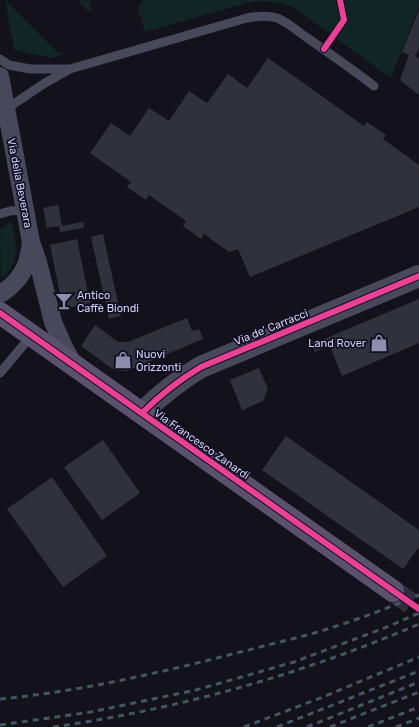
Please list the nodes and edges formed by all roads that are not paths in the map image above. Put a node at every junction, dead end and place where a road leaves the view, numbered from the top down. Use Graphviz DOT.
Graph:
graph roads {
  1 [pos="0,59"];
  2 [pos="70,70"];
  3 [pos="0,76"];
  4 [pos="374,86"];
  5 [pos="6,109"];
  6 [pos="25,210"];
  7 [pos="0,214"];
  8 [pos="31,242"];
  9 [pos="419,276"];
  10 [pos="0,294"];
  11 [pos="0,313"];
  12 [pos="32,335"];
  13 [pos="75,366"];
  14 [pos="0,373"];
  15 [pos="142,413"];
  16 [pos="393,591"];
  1 -- 2 [label="lane"];
  2 -- 4 [label="lane"];
  2 -- 5 [label="lane"];
  3 -- 5 [label="street, Via della Beverara"];
  5 -- 6 [label="street, Via della Beverara"];
  6 -- 7 [label="lane"];
  6 -- 8 [label="street, Via della Beverara"];
  8 -- 10 [label="street, Via della Beverara"];
  8 -- 13 [label="street, Via della Beverara"];
  9 -- 15 [label="street, Via de' Carracci"];
  11 -- 12 [label="main road, Via Francesco Zanardi"];
  12 -- 13 [label="main road, Via Francesco Zanardi"];
  12 -- 14 [label="lane"];
  13 -- 15 [label="main road, Via Francesco Zanardi"];
  15 -- 16 [label="main road, Via Francesco Zanardi"];
}
